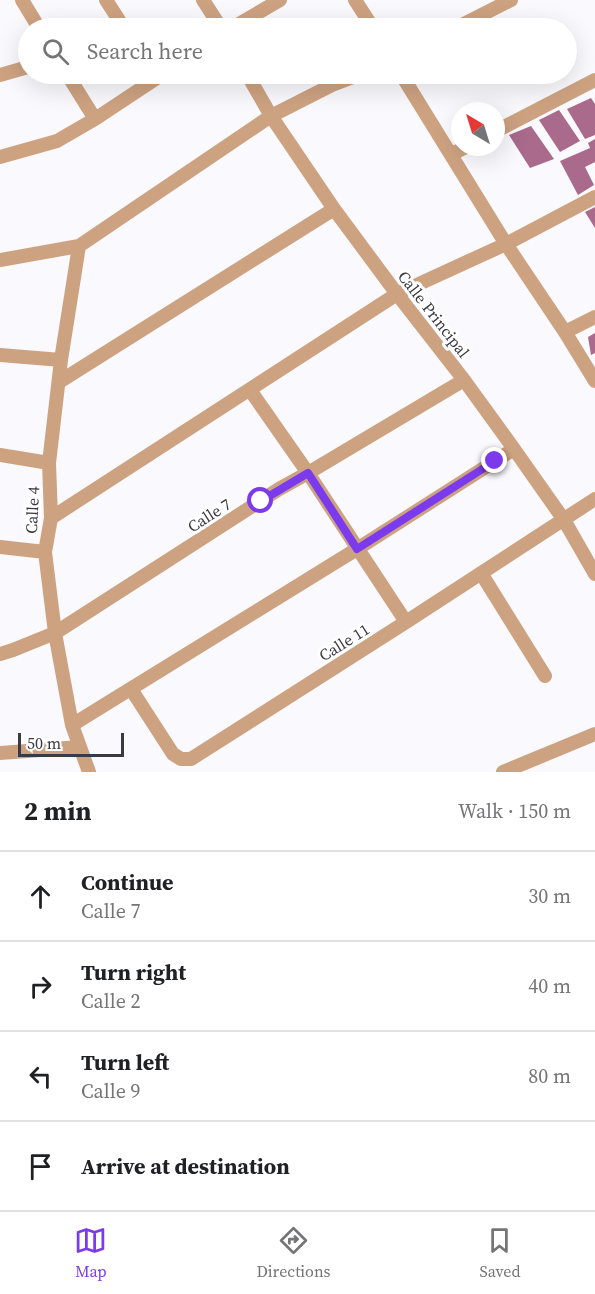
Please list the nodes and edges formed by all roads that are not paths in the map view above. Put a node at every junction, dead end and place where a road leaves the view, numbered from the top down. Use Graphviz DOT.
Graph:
graph roads {
  1 [pos="22,0"];
  2 [pos="106,0"];
  3 [pos="203,0"];
  4 [pos="280,0"];
  5 [pos="355,0"];
  6 [pos="511,0"];
  7 [pos="33,18"];
  8 [pos="118,18"];
  9 [pos="215,18"];
  10 [pos="249,18"];
  11 [pos="367,18"];
  12 [pos="476,18"];
  13 [pos="18,70"];
  14 [pos="0,75"];
  15 [pos="595,80"];
  16 [pos="73,84"];
  17 [pos="144,84"];
  18 [pos="253,84"];
  19 [pos="335,84"];
  20 [pos="407,84"];
  21 [pos="271,116"];
  22 [pos="95,119"];
  23 [pos="505,127"];
  24 [pos="451,152"];
  25 [pos="0,156"];
  26 [pos="453,156"];
  27 [pos="595,197"];
  28 [pos="334,209"];
  29 [pos="506,244"];
  30 [pos="79,246"];
  31 [pos="0,260"];
  32 [pos="397,294"];
  33 [pos="595,317"];
  34 [pos="565,333"];
  35 [pos="0,355"];
  36 [pos="61,360"];
  37 [pos="464,380"];
  38 [pos="595,381"];
  39 [pos="59,382"];
  40 [pos="250,390"];
  41 [pos="514,449"];
  42 [pos="0,455"];
  43 [pos="49,463"];
  44 [pos="308,473"];
  45 [pos="595,499"];
  46 [pos="51,518"];
  47 [pos="564,520"];
  48 [pos="0,547"];
  49 [pos="357,549"];
  50 [pos="45,552"];
  51 [pos="481,573"];
  52 [pos="595,574"];
  53 [pos="406,622"];
  54 [pos="55,633"];
  55 [pos="0,654"];
  56 [pos="545,676"];
  57 [pos="130,689"];
  58 [pos="72,725"];
  59 [pos="595,734"];
  60 [pos="80,747"];
  61 [pos="0,753"];
  62 [pos="89,772"];
  63 [pos="502,772"];
  1 -- 7 [label="street"];
  2 -- 8 [label="street"];
  3 -- 9 [label="street"];
  4 -- 10 [label="street"];
  5 -- 11 [label="street"];
  6 -- 12 [label="street"];
  13 -- 14 [label="street"];
  15 -- 23 [label="street"];
  16 -- 22 [label="street"];
  17 -- 22 [label="street"];
  18 -- 21 [label="street, Calle Principal"];
  19 -- 21 [label="street"];
  20 -- 24 [label="street"];
  21 -- 28 [label="street, Calle Principal"];
  21 -- 30 [label="street"];
  22 -- 25 [label="street"];
  26 -- 29 [label="street"];
  27 -- 29 [label="street"];
  28 -- 32 [label="street, Calle Principal"];
  28 -- 39 [label="street"];
  29 -- 32 [label="street"];
  29 -- 34 [label="street"];
  30 -- 31 [label="street"];
  30 -- 36 [label="street, Calle 4"];
  32 -- 37 [label="street, Calle Principal"];
  32 -- 40 [label="street"];
  33 -- 34 [label="street"];
  34 -- 38 [label="street"];
  35 -- 36 [label="street"];
  36 -- 39 [label="street, Calle 4"];
  37 -- 41 [label="street, Calle Principal"];
  37 -- 44 [label="street, Calle 7"];
  39 -- 43 [label="street, Calle 4"];
  40 -- 44 [label="street"];
  40 -- 46 [label="street"];
  41 -- 47 [label="street, Calle Principal"];
  41 -- 49 [label="street"];
  42 -- 43 [label="street"];
  43 -- 46 [label="street, Calle 4"];
  44 -- 49 [label="street"];
  44 -- 54 [label="street, Calle 7"];
  45 -- 47 [label="street, Calle 11"];
  46 -- 50 [label="street, Calle 4"];
  47 -- 51 [label="street, Calle 11"];
  47 -- 52 [label="street, Calle Principal"];
  48 -- 50 [label="street"];
  49 -- 53 [label="street"];
  49 -- 57 [label="street"];
  50 -- 54 [label="street, Calle 4"];
  51 -- 53 [label="street, Calle 11"];
  51 -- 56 [label="street"];
  53 -- 57 [label="street, Calle 11"];
  54 -- 55 [label="street, Calle 7"];
  54 -- 58 [label="street, Calle 4"];
  57 -- 58 [label="street"];
  58 -- 60 [label="street, Calle 4"];
  59 -- 63 [label="street"];
  60 -- 61 [label="street"];
  60 -- 62 [label="street, Calle 4"];
}
